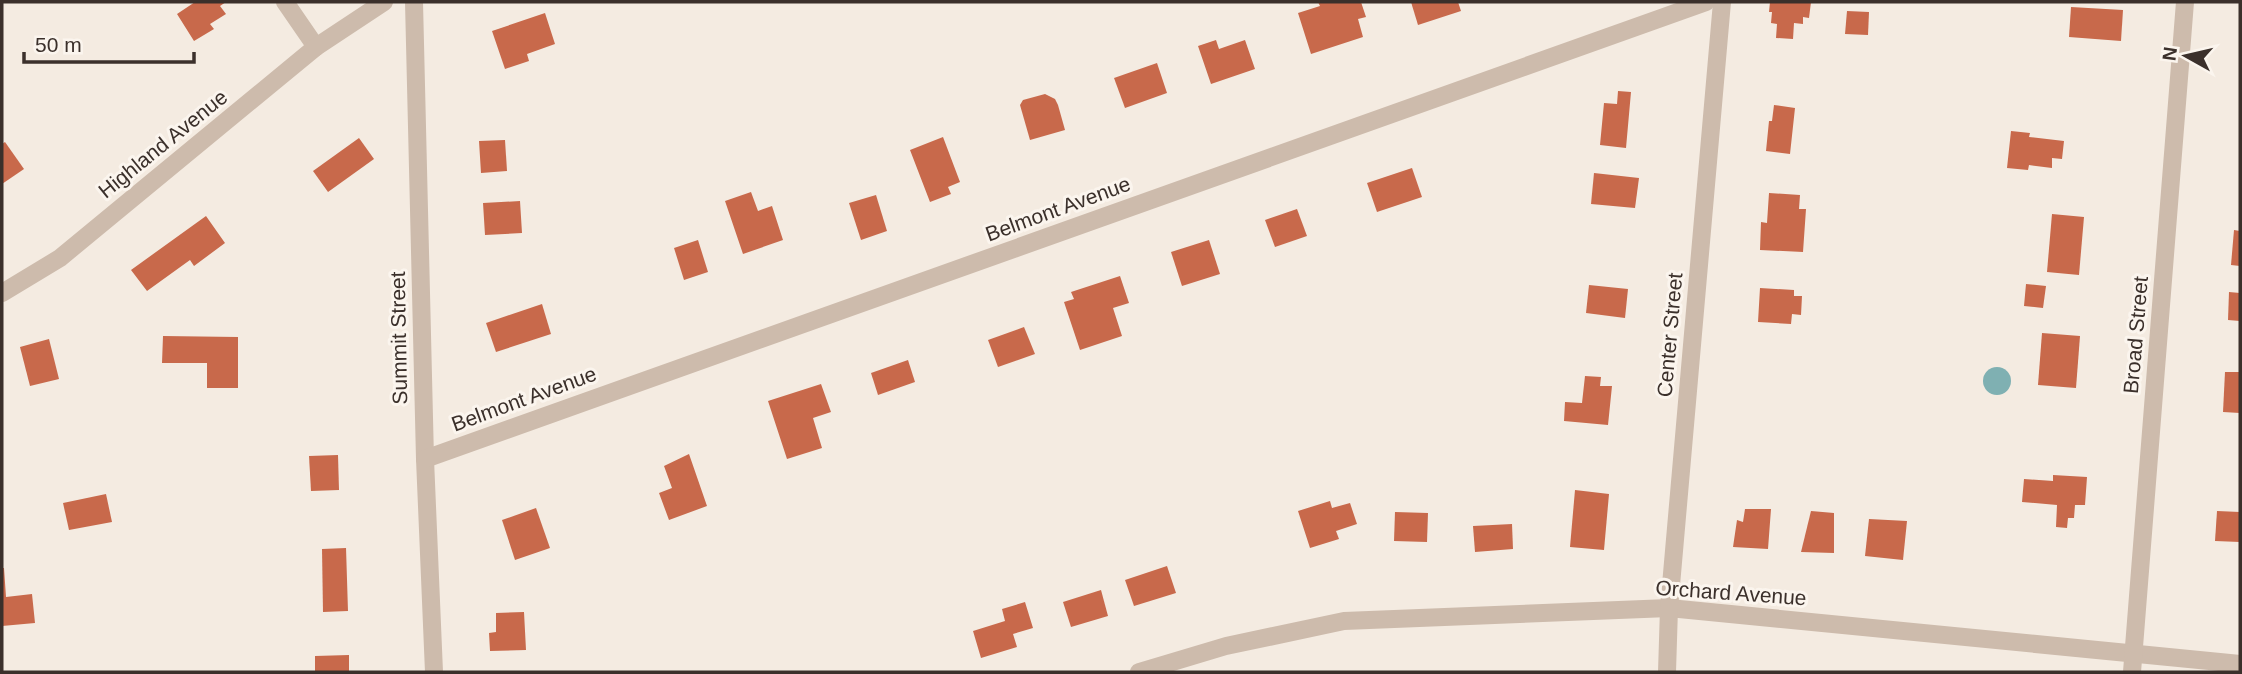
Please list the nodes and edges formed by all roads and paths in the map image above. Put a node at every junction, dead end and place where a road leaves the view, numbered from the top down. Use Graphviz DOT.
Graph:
graph roads {
  1 [pos="285,2"];
  2 [pos="384,2"];
  3 [pos="414,2"];
  4 [pos="1706,2"];
  5 [pos="1722,2"];
  6 [pos="2185,2"];
  7 [pos="316,47"];
  8 [pos="2,293"];
  9 [pos="425,459"];
  10 [pos="1669,608"];
  11 [pos="2132,663"];
  12 [pos="2240,664"];
  13 [pos="434,672"];
  14 [pos="1139,672"];
  15 [pos="1667,672"];
  1 -- 7 [label="street"];
  2 -- 7 [label="street, Highland Avenue"];
  3 -- 9 [label="street, Summit Street"];
  4 -- 9 [label="street, Belmont Avenue"];
  5 -- 10 [label="street, Center Street"];
  6 -- 11 [label="street, Broad Street"];
  7 -- 8 [label="street, Highland Avenue"];
  9 -- 13 [label="street, Summit Street"];
  10 -- 11 [label="street, Orchard Avenue"];
  10 -- 14 [label="street, Orchard Avenue"];
  10 -- 15 [label="street, Center Street"];
  11 -- 12 [label="street, Orchard Avenue"];
}
